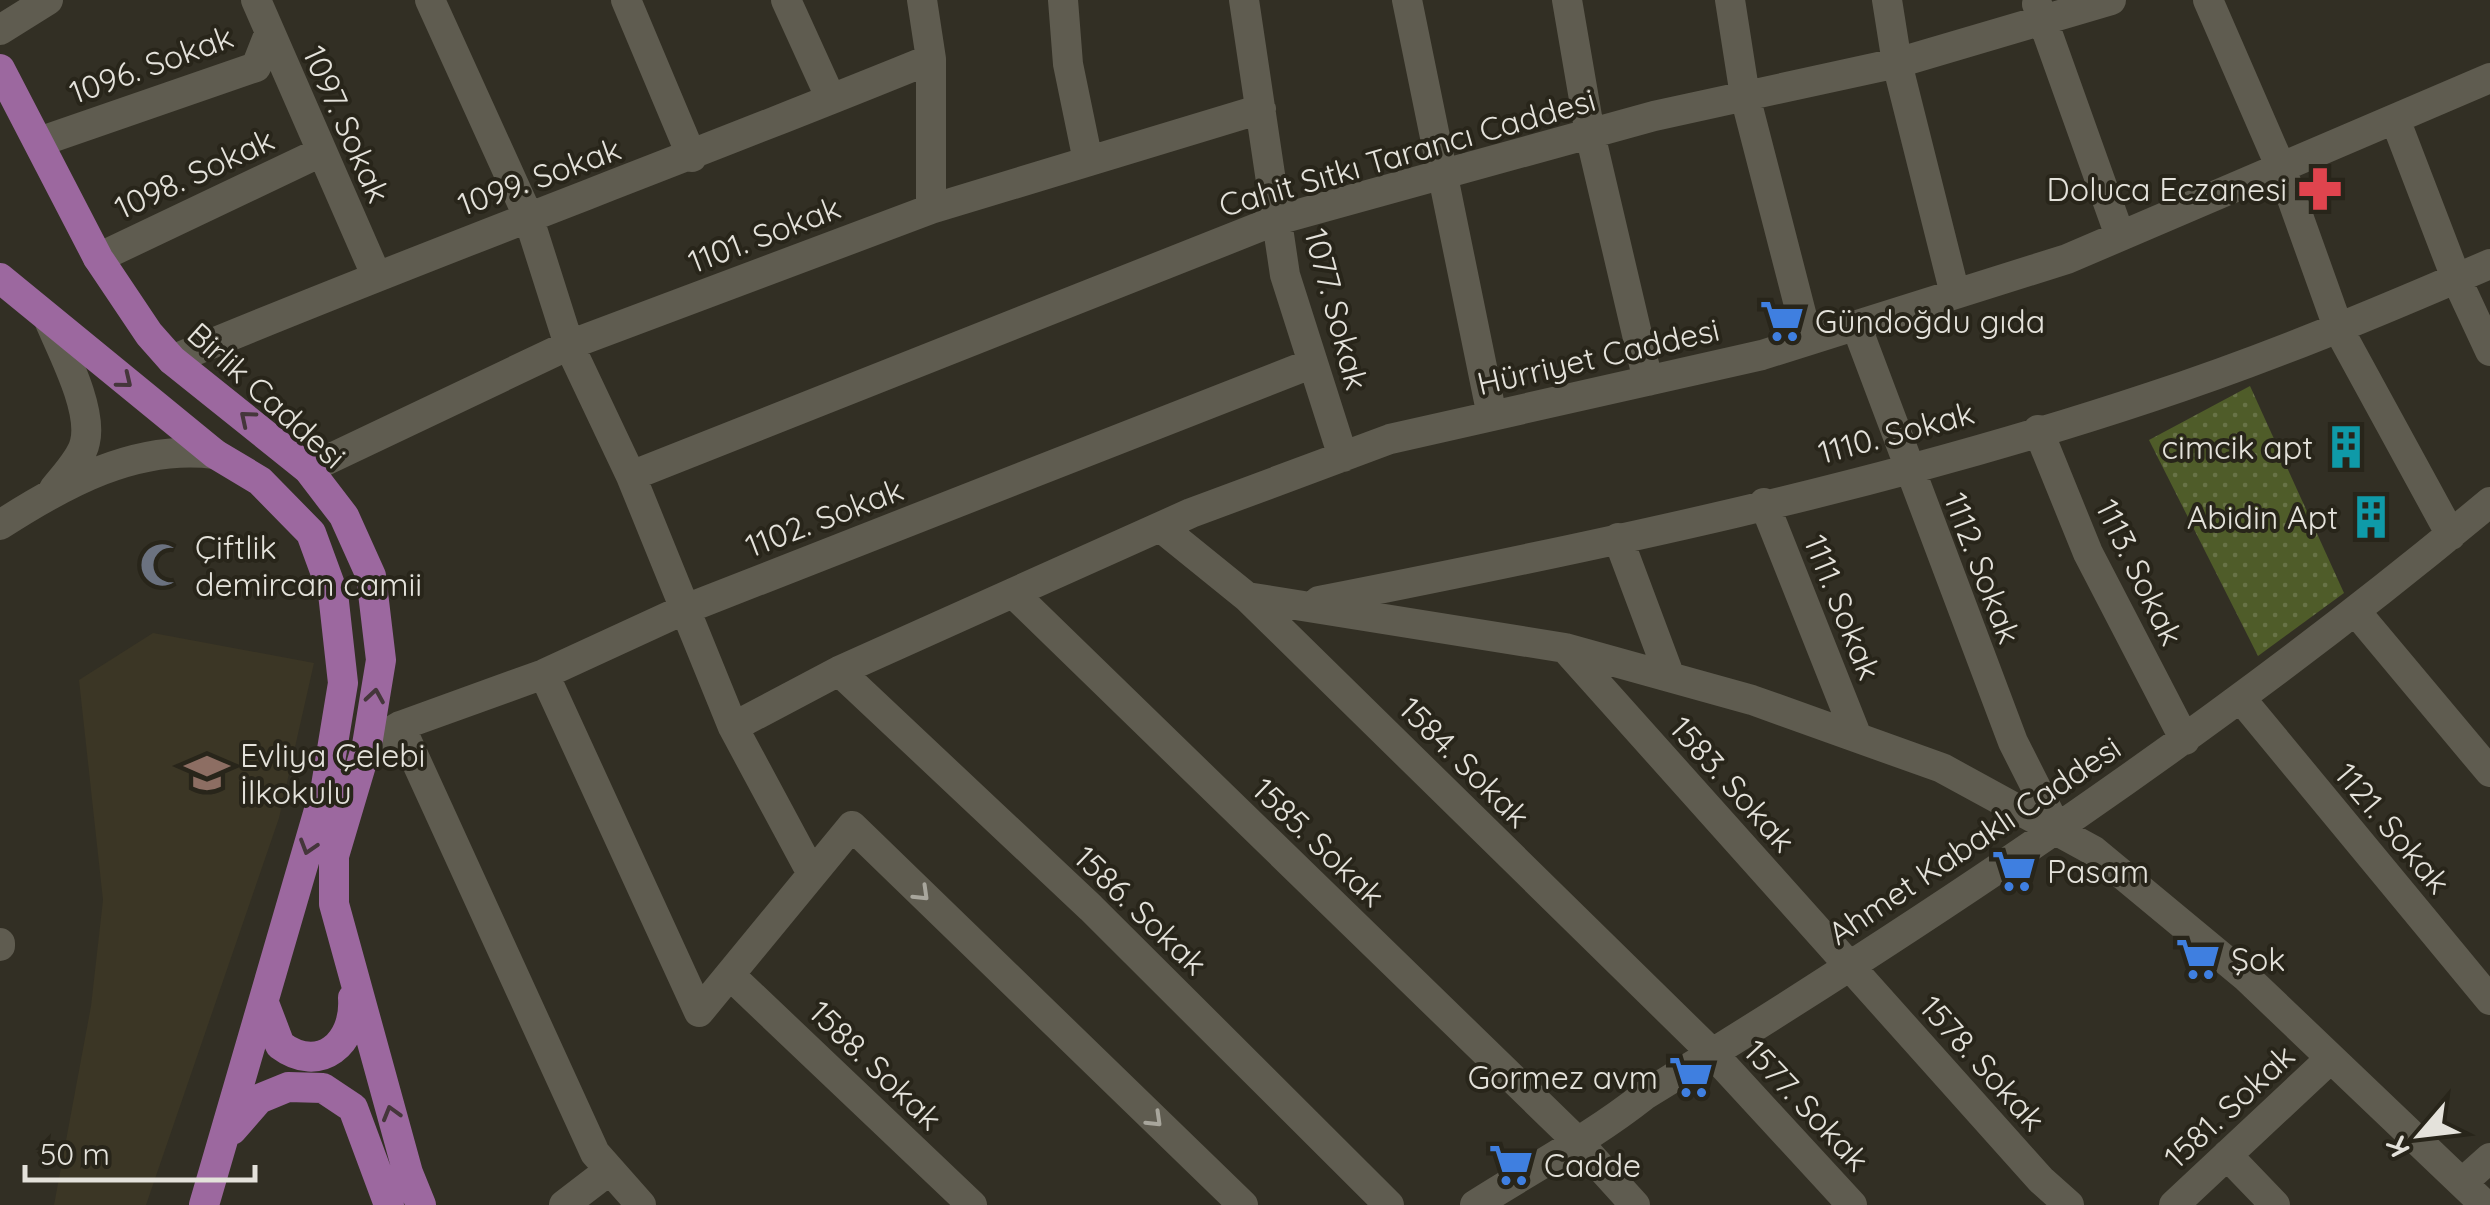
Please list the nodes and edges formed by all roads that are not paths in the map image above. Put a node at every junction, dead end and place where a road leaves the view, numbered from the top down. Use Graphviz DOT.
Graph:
graph roads {
  1 [pos="48,0"];
  2 [pos="256,0"];
  3 [pos="430,0"];
  4 [pos="626,0"];
  5 [pos="786,0"];
  6 [pos="922,0"];
  7 [pos="1064,0"];
  8 [pos="1244,0"];
  9 [pos="1407,0"];
  10 [pos="1566,0"];
  11 [pos="1730,0"];
  12 [pos="1887,0"];
  13 [pos="2111,0"];
  14 [pos="2208,0"];
  15 [pos="2038,10"];
  16 [pos="0,30"];
  17 [pos="269,34"];
  18 [pos="931,59"];
  19 [pos="1897,63"];
  20 [pos="0,70"];
  21 [pos="2490,78"];
  22 [pos="1745,96"];
  23 [pos="831,100"];
  24 [pos="0,104"];
  25 [pos="1262,108"];
  26 [pos="2395,119"];
  27 [pos="1590,134"];
  28 [pos="39,142"];
  29 [pos="321,152"];
  30 [pos="692,157"];
  31 [pos="1088,162"];
  32 [pos="2281,168"];
  33 [pos="1440,175"];
  34 [pos="931,209"];
  35 [pos="528,216"];
  36 [pos="1277,220"];
  37 [pos="2120,236"];
  38 [pos="98,258"];
  39 [pos="2490,264"];
  40 [pos="376,275"];
  41 [pos="0,278"];
  42 [pos="2456,278"];
  43 [pos="1955,294"];
  44 [pos="50,320"];
  45 [pos="1856,325"];
  46 [pos="2339,330"];
  47 [pos="1808,340"];
  48 [pos="569,345"];
  49 [pos="2490,351"];
  50 [pos="172,360"];
  51 [pos="1312,362"];
  52 [pos="1648,380"];
  53 [pos="1492,416"];
  54 [pos="2038,430"];
  55 [pos="216,454"];
  56 [pos="1344,456"];
  57 [pos="1906,467"];
  58 [pos="308,469"];
  59 [pos="631,476"];
  60 [pos="52,491"];
  61 [pos="1764,503"];
  62 [pos="2487,510"];
  63 [pos="0,525"];
  64 [pos="1163,529"];
  65 [pos="2450,534"];
  66 [pos="1618,538"];
  67 [pos="1014,594"];
  68 [pos="1247,596"];
  69 [pos="1300,605"];
  70 [pos="683,610"];
  71 [pos="2356,614"];
  72 [pos="1565,648"];
  73 [pos="839,672"];
  74 [pos="544,674"];
  75 [pos="1670,677"];
  76 [pos="2242,700"];
  77 [pos="400,726"];
  78 [pos="733,727"];
  79 [pos="1857,737"];
  80 [pos="2185,740"];
  81 [pos="367,746"];
  82 [pos="2490,772"];
  83 [pos="2058,831"];
  84 [pos="811,872"];
  85 [pos="1848,966"];
  86 [pos="731,976"];
  87 [pos="352,978"];
  88 [pos="2490,1000"];
  89 [pos="264,1003"];
  90 [pos="1712,1053"];
  91 [pos="2331,1058"];
  92 [pos="226,1138"];
  93 [pos="1576,1140"];
  94 [pos="2228,1155"];
  95 [pos="2490,1158"];
  96 [pos="607,1172"];
  97 [pos="2462,1183"];
  98 [pos="204,1205"];
  99 [pos="389,1205"];
  100 [pos="421,1205"];
  101 [pos="564,1205"];
  102 [pos="641,1205"];
  103 [pos="972,1205"];
  104 [pos="1242,1205"];
  105 [pos="1389,1205"];
  106 [pos="1475,1205"];
  107 [pos="1634,1205"];
  108 [pos="1852,1205"];
  109 [pos="2069,1205"];
  110 [pos="2174,1205"];
  111 [pos="2275,1205"];
  112 [pos="2485,1205"];
  1 -- 16 [label="street"];
  2 -- 17 [label="street, 1097. Sokak"];
  3 -- 35 [label="street"];
  4 -- 30 [label="street"];
  5 -- 23 [label="street"];
  6 -- 18 [label="street"];
  7 -- 31 [label="street"];
  8 -- 25 [label="street, 1077. Sokak"];
  9 -- 33 [label="street"];
  10 -- 27 [label="street"];
  11 -- 22 [label="street"];
  12 -- 19 [label="street"];
  13 -- 15 [label="street, Cahit Sıtkı Tarancı Caddesi"];
  14 -- 32 [label="street"];
  15 -- 19 [label="street, Cahit Sıtkı Tarancı Caddesi"];
  15 -- 37 [label="street"];
  17 -- 28 [label="street, 1096. Sokak"];
  17 -- 29 [label="street, 1097. Sokak"];
  18 -- 23 [label="street, 1099. Sokak"];
  18 -- 34 [label="street"];
  19 -- 22 [label="street, Cahit Sıtkı Tarancı Caddesi"];
  19 -- 43 [label="street"];
  20 -- 28 [label="main road, Birlik Caddesi"];
  21 -- 26 [label="street, Hürriyet Caddesi"];
  22 -- 27 [label="street, Cahit Sıtkı Tarancı Caddesi"];
  22 -- 47 [label="street"];
  23 -- 30 [label="street, 1099. Sokak"];
  24 -- 28 [label="main road"];
  25 -- 31 [label="street, 1101. Sokak"];
  25 -- 36 [label="street, 1077. Sokak"];
  26 -- 32 [label="street, Hürriyet Caddesi"];
  26 -- 42 [label="street"];
  27 -- 33 [label="street, Cahit Sıtkı Tarancı Caddesi"];
  27 -- 52 [label="street"];
  28 -- 38 [label="main road, Birlik Caddesi"];
  29 -- 38 [label="street, 1098. Sokak"];
  29 -- 40 [label="street, 1097. Sokak"];
  30 -- 35 [label="street, 1099. Sokak"];
  31 -- 34 [label="street, 1101. Sokak"];
  32 -- 37 [label="street, Hürriyet Caddesi"];
  32 -- 46 [label="street"];
  33 -- 36 [label="street, Cahit Sıtkı Tarancı Caddesi"];
  33 -- 53 [label="street"];
  34 -- 48 [label="street, 1101. Sokak"];
  35 -- 40 [label="street, 1099. Sokak"];
  35 -- 48 [label="street"];
  36 -- 51 [label="street, 1077. Sokak"];
  36 -- 59 [label="street, Cahit Sıtkı Tarancı Caddesi"];
  37 -- 43 [label="street, Hürriyet Caddesi"];
  38 -- 50 [label="main road, Birlik Caddesi"];
  39 -- 42 [label="street, 1110. Sokak"];
  40 -- 50 [label="street, 1099. Sokak"];
  41 -- 44 [label="main road"];
  42 -- 46 [label="street, 1110. Sokak"];
  42 -- 49 [label="street"];
  43 -- 45 [label="street, Hürriyet Caddesi"];
  44 -- 55 [label="main road, one-way"];
  44 -- 60 [label="street"];
  45 -- 47 [label="street, Hürriyet Caddesi"];
  45 -- 57 [label="street, 1112. Sokak"];
  46 -- 54 [label="street, 1110. Sokak"];
  46 -- 65 [label="street"];
  47 -- 52 [label="street, Hürriyet Caddesi"];
  48 -- 58 [label="street, 1101. Sokak"];
  48 -- 59 [label="street"];
  58 -- 50 [label="main road, Birlik Caddesi, one-way"];
  51 -- 56 [label="street, 1077. Sokak"];
  51 -- 70 [label="street, 1102. Sokak"];
  52 -- 53 [label="street, Hürriyet Caddesi"];
  53 -- 56 [label="street, Hürriyet Caddesi"];
  54 -- 57 [label="street, 1110. Sokak"];
  54 -- 80 [label="street, 1113. Sokak"];
  55 -- 60 [label="street"];
  55 -- 89 [label="main road, one-way"];
  56 -- 64 [label="street, Hürriyet Caddesi"];
  57 -- 61 [label="street, 1110. Sokak"];
  57 -- 83 [label="street, 1112. Sokak"];
  81 -- 58 [label="main road, Birlik Caddesi, one-way"];
  59 -- 70 [label="street"];
  60 -- 63 [label="street"];
  61 -- 66 [label="street, 1110. Sokak"];
  61 -- 79 [label="street, 1111. Sokak"];
  62 -- 65 [label="street, Ahmet Kabaklı Caddesi"];
  64 -- 67 [label="street, Hürriyet Caddesi"];
  64 -- 68 [label="street, 1584. Sokak"];
  65 -- 71 [label="street, Ahmet Kabaklı Caddesi"];
  66 -- 69 [label="street, 1110. Sokak"];
  66 -- 75 [label="street"];
  67 -- 73 [label="street, Hürriyet Caddesi"];
  67 -- 93 [label="street, 1585. Sokak"];
  68 -- 69 [label="street"];
  68 -- 90 [label="street, 1584. Sokak"];
  69 -- 72 [label="street"];
  70 -- 74 [label="street, 1102. Sokak"];
  70 -- 78 [label="street"];
  71 -- 76 [label="street, Ahmet Kabaklı Caddesi"];
  71 -- 82 [label="street"];
  72 -- 75 [label="street"];
  72 -- 85 [label="street, 1583. Sokak"];
  73 -- 78 [label="street, Hürriyet Caddesi"];
  73 -- 105 [label="street, 1586. Sokak"];
  74 -- 77 [label="street, 1102. Sokak"];
  74 -- 86 [label="street"];
  75 -- 79 [label="street"];
  76 -- 80 [label="street, Ahmet Kabaklı Caddesi"];
  76 -- 88 [label="street, 1121. Sokak"];
  77 -- 81 [label="street, 1102. Sokak"];
  77 -- 96 [label="street"];
  78 -- 84 [label="street"];
  79 -- 83 [label="street"];
  80 -- 83 [label="street, Ahmet Kabaklı Caddesi"];
  81 -- 87 [label="main road, Birlik Caddesi"];
  83 -- 85 [label="street, Ahmet Kabaklı Caddesi"];
  83 -- 91 [label="street"];
  84 -- 86 [label="street"];
  84 -- 104 [label="street, one-way"];
  85 -- 90 [label="street, Ahmet Kabaklı Caddesi"];
  85 -- 109 [label="street, 1578. Sokak"];
  86 -- 103 [label="street, 1588. Sokak"];
  87 -- 89 [label="main road"];
  100 -- 87 [label="main road, Birlik Caddesi, one-way"];
  89 -- 92 [label="main road"];
  90 -- 93 [label="street, Ahmet Kabaklı Caddesi"];
  90 -- 108 [label="street, 1577. Sokak"];
  91 -- 94 [label="street, 1581. Sokak"];
  91 -- 97 [label="street"];
  92 -- 98 [label="main road"];
  92 -- 99 [label="main road"];
  93 -- 106 [label="street, Ahmet Kabaklı Caddesi"];
  93 -- 107 [label="street, 1585. Sokak"];
  94 -- 110 [label="street, 1581. Sokak"];
  94 -- 111 [label="street"];
  95 -- 97 [label="street"];
  96 -- 101 [label="street"];
  96 -- 102 [label="street"];
  97 -- 112 [label="street"];
}
